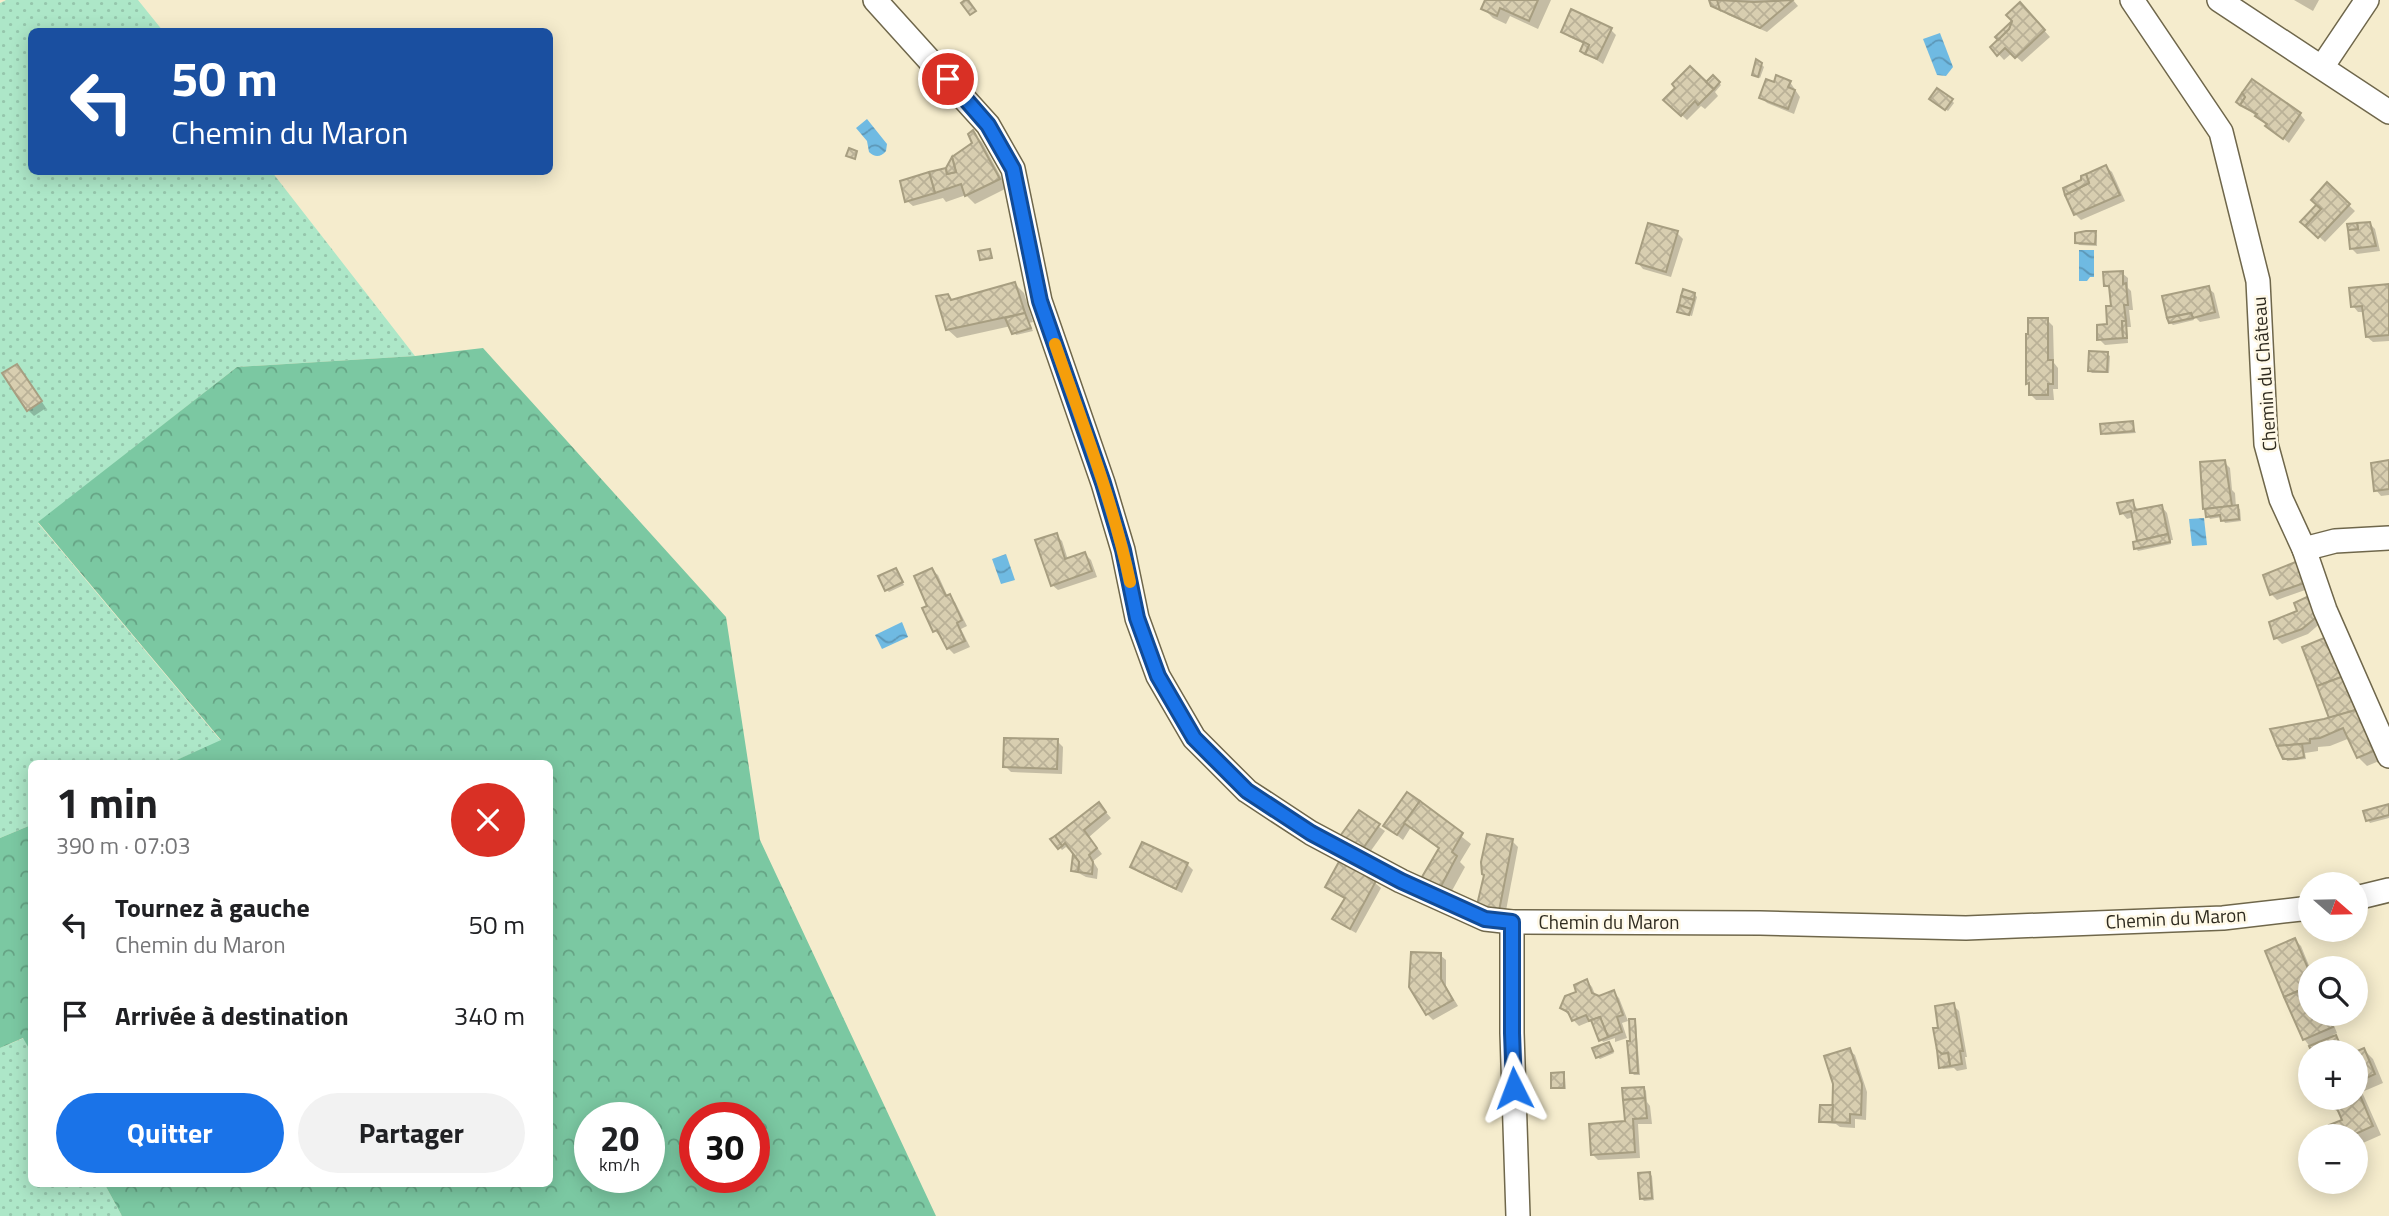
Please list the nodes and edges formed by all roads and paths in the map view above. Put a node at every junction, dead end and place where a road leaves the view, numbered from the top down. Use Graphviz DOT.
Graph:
graph roads {
  1 [pos="876,0"];
  2 [pos="2132,0"];
  3 [pos="2219,0"];
  4 [pos="2367,0"];
  5 [pos="2322,67"];
  6 [pos="2389,112"];
  7 [pos="2389,538"];
  8 [pos="2304,549"];
  9 [pos="2389,755"];
  10 [pos="2389,890"];
  11 [pos="2368,895"];
  12 [pos="2298,909"];
  13 [pos="1512,922"];
  14 [pos="1518,1216"];
  1 -- 13 [label="street, Chemin du Maron"];
  2 -- 8 [label="street, Chemin du Château"];
  3 -- 5 [label="street"];
  4 -- 5 [label="street"];
  5 -- 6 [label="street"];
  7 -- 8 [label="street"];
  8 -- 9 [label="street, Chemin du Château"];
  10 -- 11 [label="street"];
  12 -- 13 [label="street, Chemin du Maron"];
  13 -- 14 [label="street"];
}
